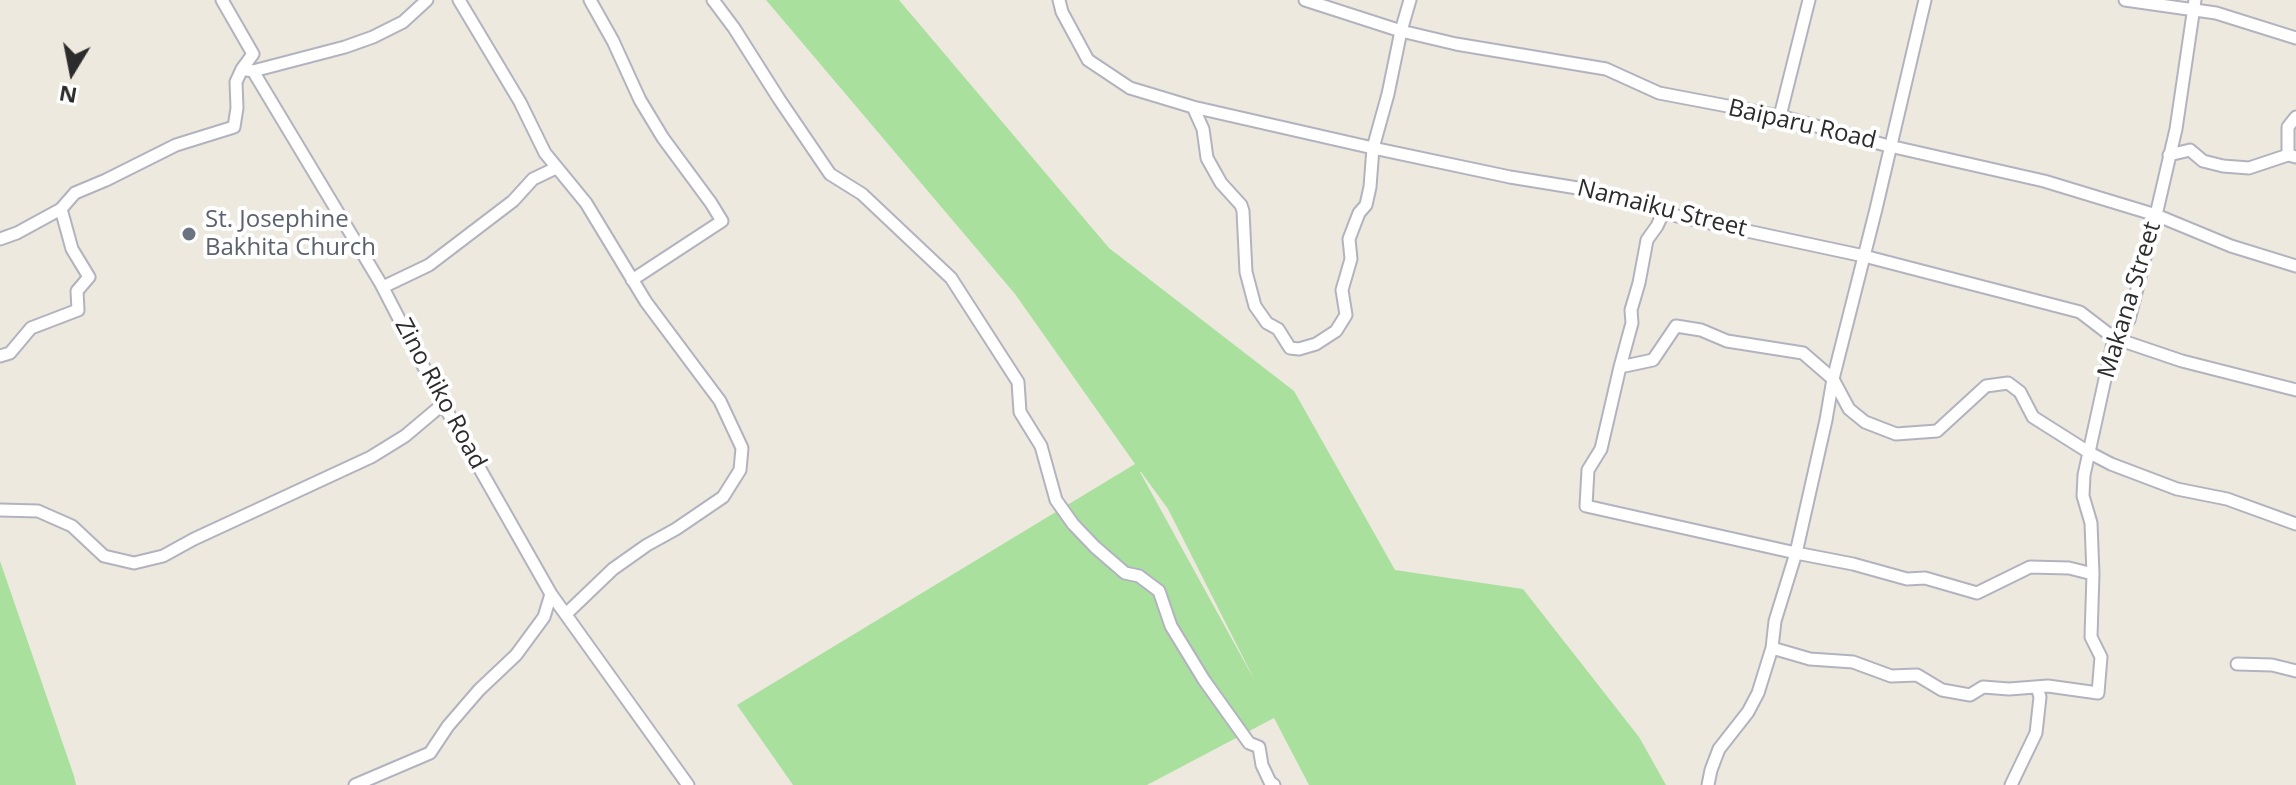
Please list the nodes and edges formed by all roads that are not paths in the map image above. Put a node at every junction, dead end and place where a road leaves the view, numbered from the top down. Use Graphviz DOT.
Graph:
graph roads {
  1 [pos="222,0"];
  2 [pos="427,0"];
  3 [pos="459,0"];
  4 [pos="590,0"];
  5 [pos="713,0"];
  6 [pos="1059,0"];
  7 [pos="1305,0"];
  8 [pos="1410,0"];
  9 [pos="1809,0"];
  10 [pos="1925,0"];
  11 [pos="2125,0"];
  12 [pos="2195,5"];
  13 [pos="1401,31"];
  14 [pos="2296,38"];
  15 [pos="248,70"];
  16 [pos="1193,107"];
  17 [pos="1780,116"];
  18 [pos="2296,117"];
  19 [pos="1890,145"];
  20 [pos="1373,148"];
  21 [pos="2169,155"];
  22 [pos="2292,156"];
  23 [pos="556,168"];
  24 [pos="61,209"];
  25 [pos="1663,213"];
  26 [pos="2156,215"];
  27 [pos="0,239"];
  28 [pos="1864,256"];
  29 [pos="2296,266"];
  30 [pos="632,280"];
  31 [pos="383,287"];
  32 [pos="2114,338"];
  33 [pos="0,356"];
  34 [pos="1620,367"];
  35 [pos="1833,379"];
  36 [pos="2296,390"];
  37 [pos="443,404"];
  38 [pos="2090,453"];
  39 [pos="0,510"];
  40 [pos="2296,524"];
  41 [pos="1796,553"];
  42 [pos="2093,574"];
  43 [pos="551,594"];
  44 [pos="566,614"];
  45 [pos="1772,648"];
  46 [pos="2237,664"];
  47 [pos="2296,671"];
  48 [pos="2037,687"];
  49 [pos="355,785"];
  50 [pos="688,785"];
  51 [pos="1274,785"];
  52 [pos="1708,785"];
  53 [pos="2011,785"];
  1 -- 15 [label="street"];
  2 -- 15 [label="street"];
  3 -- 23 [label="street"];
  4 -- 30 [label="street"];
  5 -- 51 [label="street"];
  6 -- 16 [label="street, Namaiku Street"];
  7 -- 13 [label="street, Baiparu Road"];
  8 -- 13 [label="street"];
  9 -- 17 [label="street"];
  10 -- 19 [label="street"];
  11 -- 12 [label="street"];
  12 -- 14 [label="street"];
  12 -- 21 [label="street, Makana Street"];
  13 -- 17 [label="street, Baiparu Road"];
  13 -- 20 [label="street"];
  15 -- 24 [label="street"];
  15 -- 31 [label="street, Zino Riko Road"];
  16 -- 20 [label="street, Namaiku Street"];
  16 -- 20 [label="street"];
  17 -- 19 [label="street, Baiparu Road"];
  18 -- 22 [label="street"];
  19 -- 26 [label="street, Baiparu Road"];
  19 -- 28 [label="street"];
  20 -- 25 [label="street, Namaiku Street"];
  21 -- 22 [label="street"];
  21 -- 26 [label="street, Makana Street"];
  23 -- 30 [label="street"];
  23 -- 31 [label="street"];
  24 -- 27 [label="street"];
  24 -- 33 [label="street"];
  25 -- 28 [label="street, Namaiku Street"];
  25 -- 34 [label="street"];
  26 -- 29 [label="street, Baiparu Road"];
  26 -- 32 [label="street, Makana Street"];
  28 -- 32 [label="street, Namaiku Street"];
  28 -- 35 [label="street"];
  30 -- 44 [label="street"];
  31 -- 37 [label="street, Zino Riko Road"];
  32 -- 36 [label="street, Namaiku Street"];
  32 -- 38 [label="street, Makana Street"];
  34 -- 35 [label="street"];
  34 -- 41 [label="street"];
  35 -- 38 [label="street"];
  35 -- 41 [label="street"];
  37 -- 39 [label="street"];
  37 -- 43 [label="street, Zino Riko Road"];
  38 -- 40 [label="street"];
  38 -- 42 [label="street, Makana Street"];
  41 -- 42 [label="street"];
  41 -- 45 [label="street"];
  42 -- 48 [label="street, Makana Street"];
  43 -- 44 [label="street, Zino Riko Road"];
  43 -- 49 [label="street"];
  44 -- 50 [label="street, Zino Riko Road"];
  45 -- 48 [label="street"];
  45 -- 52 [label="street"];
  46 -- 47 [label="street"];
  48 -- 53 [label="street"];
}
